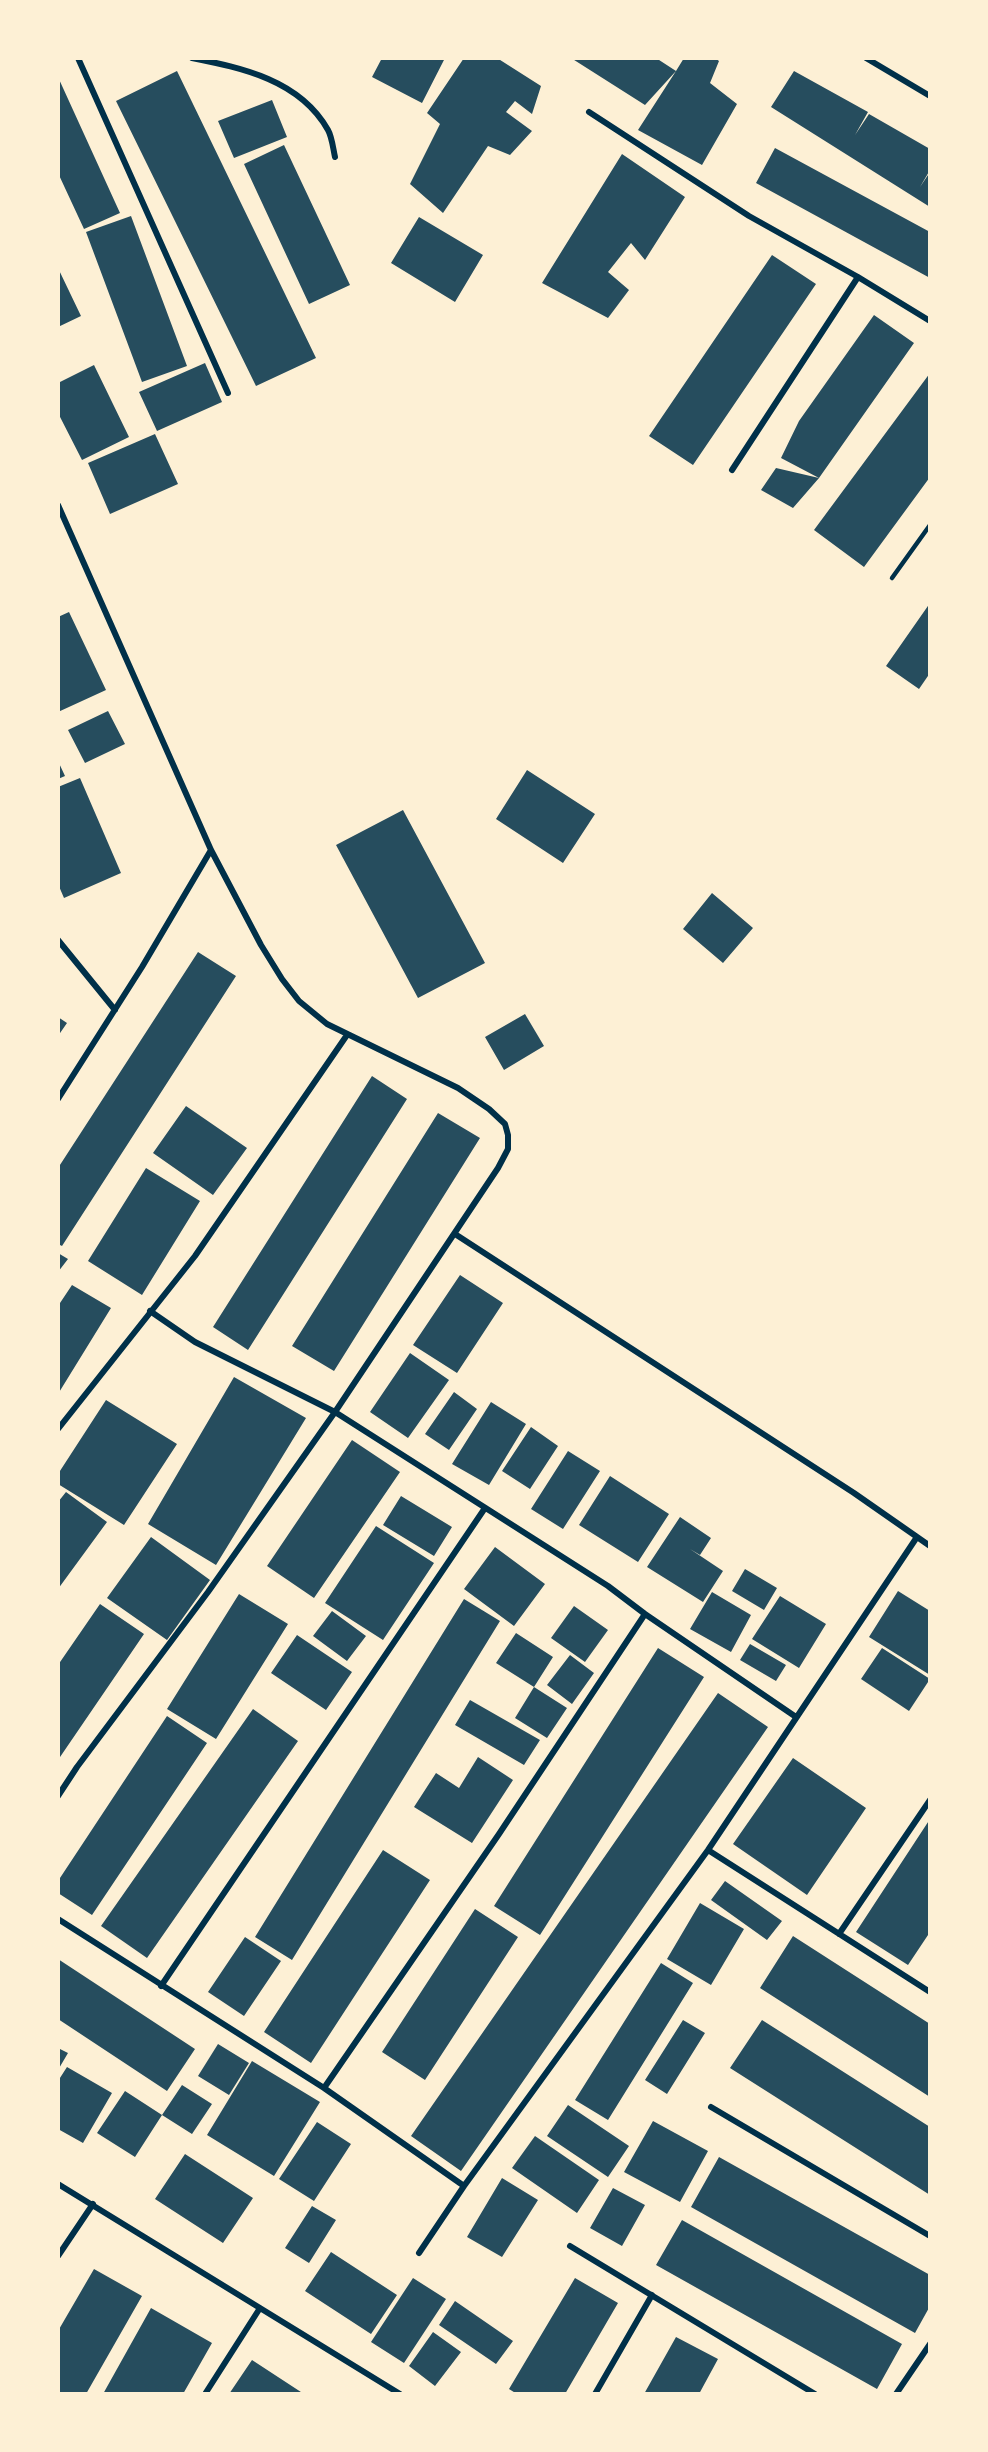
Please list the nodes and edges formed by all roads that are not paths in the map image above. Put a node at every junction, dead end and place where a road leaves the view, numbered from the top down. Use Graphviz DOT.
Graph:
graph roads {
  1 [pos="78,58"];
  2 [pos="192,58"];
  3 [pos="866,58"];
  4 [pos="930,96"];
  5 [pos="589,112"];
  6 [pos="335,157"];
  7 [pos="858,277"];
  8 [pos="930,321"];
  9 [pos="228,393"];
  10 [pos="732,470"];
  11 [pos="58,505"];
  12 [pos="930,525"];
  13 [pos="892,578"];
  14 [pos="211,850"];
  15 [pos="58,940"];
  16 [pos="115,1010"];
  17 [pos="347,1035"];
  18 [pos="58,1099"];
  19 [pos="455,1233"];
  20 [pos="150,1311"];
  21 [pos="335,1412"];
  22 [pos="58,1430"];
  23 [pos="485,1508"];
  24 [pos="917,1537"];
  25 [pos="930,1546"];
  26 [pos="645,1614"];
  27 [pos="796,1717"];
  28 [pos="58,1796"];
  29 [pos="930,1800"];
  30 [pos="708,1850"];
  31 [pos="58,1919"];
  32 [pos="839,1934"];
  33 [pos="161,1986"];
  34 [pos="930,1992"];
  35 [pos="324,2088"];
  36 [pos="711,2107"];
  37 [pos="58,2184"];
  38 [pos="464,2186"];
  39 [pos="93,2204"];
  40 [pos="930,2236"];
  41 [pos="570,2246"];
  42 [pos="419,2253"];
  43 [pos="58,2256"];
  44 [pos="652,2295"];
  45 [pos="260,2308"];
  46 [pos="930,2344"];
  47 [pos="205,2394"];
  48 [pos="400,2394"];
  49 [pos="595,2394"];
  50 [pos="815,2394"];
  51 [pos="896,2394"];
  1 -- 9 [label="street"];
  2 -- 6 [label="street"];
  3 -- 4 [label="street"];
  5 -- 7 [label="street"];
  7 -- 8 [label="street"];
  7 -- 10 [label="street"];
  11 -- 14 [label="street"];
  12 -- 13 [label="lane"];
  14 -- 16 [label="street"];
  14 -- 17 [label="street"];
  15 -- 16 [label="street"];
  16 -- 18 [label="street"];
  17 -- 19 [label="street"];
  17 -- 20 [label="street"];
  19 -- 21 [label="street"];
  19 -- 24 [label="street"];
  20 -- 21 [label="street"];
  20 -- 22 [label="street"];
  21 -- 23 [label="street"];
  21 -- 28 [label="street"];
  23 -- 26 [label="street"];
  23 -- 33 [label="street"];
  24 -- 25 [label="street"];
  24 -- 27 [label="street"];
  26 -- 27 [label="street"];
  26 -- 35 [label="street"];
  27 -- 30 [label="street"];
  29 -- 32 [label="street"];
  30 -- 32 [label="street"];
  30 -- 38 [label="street"];
  31 -- 33 [label="street"];
  32 -- 34 [label="street"];
  33 -- 35 [label="street"];
  35 -- 38 [label="street"];
  36 -- 40 [label="street"];
  37 -- 39 [label="street"];
  38 -- 42 [label="street"];
  39 -- 43 [label="street"];
  39 -- 45 [label="street"];
  41 -- 44 [label="street"];
  44 -- 49 [label="street"];
  44 -- 50 [label="street"];
  45 -- 47 [label="street"];
  45 -- 48 [label="street"];
  46 -- 51 [label="street"];
}
